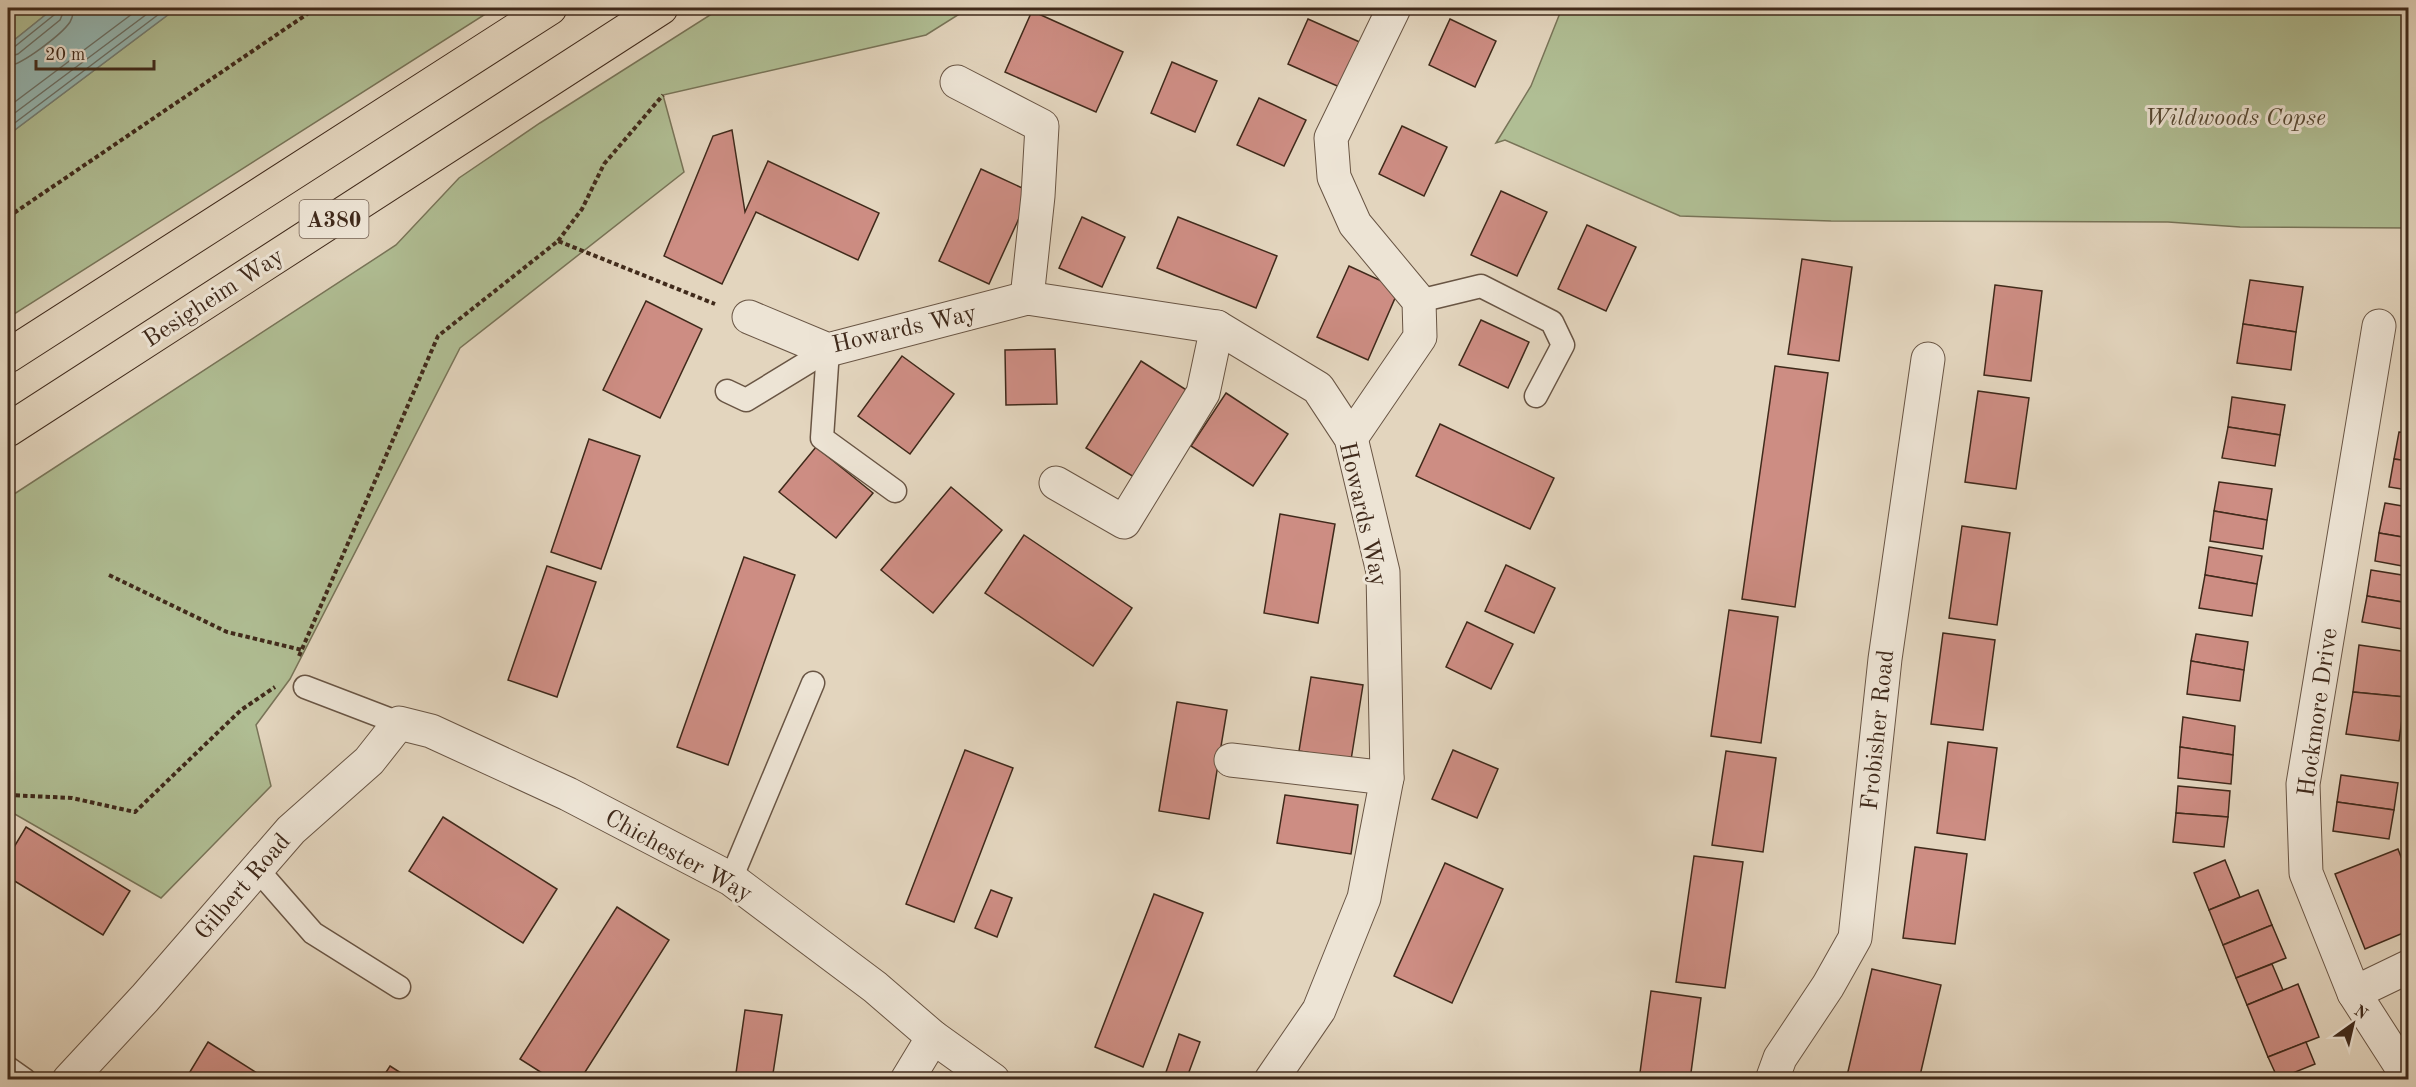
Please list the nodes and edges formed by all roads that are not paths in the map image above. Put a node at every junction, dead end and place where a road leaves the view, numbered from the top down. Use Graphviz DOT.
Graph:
graph roads {
  1 [pos="550,8"];
  2 [pos="661,8"];
  3 [pos="1394,8"];
  4 [pos="957,82"];
  5 [pos="1027,298"];
  6 [pos="1419,301"];
  7 [pos="749,317"];
  8 [pos="2379,326"];
  9 [pos="1216,327"];
  10 [pos="828,350"];
  11 [pos="8,356"];
  12 [pos="1928,359"];
  13 [pos="727,391"];
  14 [pos="1536,396"];
  15 [pos="8,430"];
  16 [pos="1351,438"];
  17 [pos="1056,483"];
  18 [pos="895,491"];
  19 [pos="297,683"];
  20 [pos="813,683"];
  21 [pos="399,723"];
  22 [pos="1231,760"];
  23 [pos="1388,778"];
  24 [pos="257,869"];
  25 [pos="731,879"];
  26 [pos="2409,968"];
  27 [pos="399,987"];
  28 [pos="2354,993"];
  29 [pos="933,1037"];
  30 [pos="8,1068"];
  31 [pos="2408,1077"];
  32 [pos="25,1080"];
  33 [pos="69,1080"];
  34 [pos="907,1080"];
  35 [pos="993,1080"];
  36 [pos="1271,1080"];
  37 [pos="1772,1080"];
  1 -- 11 [label="highway, A380"];
  2 -- 15 [label="highway, Besigheim Way / A380"];
  3 -- 6 [label="street"];
  4 -- 5 [label="street"];
  5 -- 9 [label="street, Howards Way"];
  5 -- 10 [label="street, Howards Way"];
  6 -- 14 [label="lane"];
  6 -- 16 [label="street"];
  7 -- 10 [label="street, Howards Way"];
  8 -- 28 [label="street, Hockmore Drive"];
  9 -- 16 [label="street, Howards Way"];
  9 -- 17 [label="street"];
  10 -- 13 [label="lane"];
  10 -- 18 [label="lane"];
  12 -- 37 [label="street, Frobisher Road"];
  16 -- 23 [label="street, Howards Way"];
  19 -- 21 [label="lane"];
  20 -- 25 [label="lane"];
  21 -- 24 [label="street, Gilbert Road"];
  21 -- 25 [label="street, Chichester Way"];
  22 -- 23 [label="street"];
  23 -- 36 [label="street, Howards Way"];
  24 -- 27 [label="lane"];
  24 -- 33 [label="street, Gilbert Road"];
  25 -- 29 [label="street, Chichester Way"];
  26 -- 28 [label="street"];
  28 -- 31 [label="street, Hockmore Drive"];
  29 -- 34 [label="street"];
  29 -- 35 [label="street, Chichester Way"];
  30 -- 32 [label="lane"];
}
